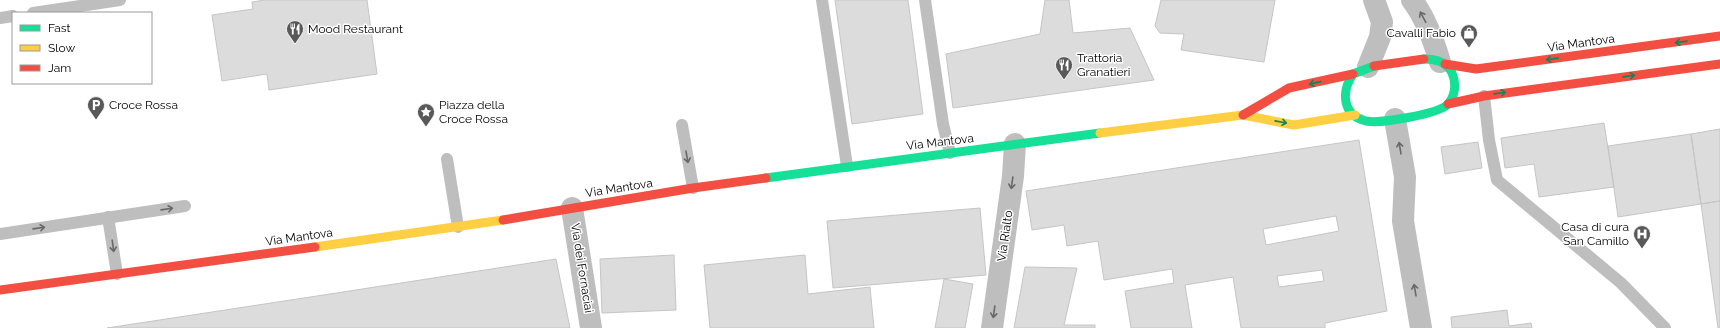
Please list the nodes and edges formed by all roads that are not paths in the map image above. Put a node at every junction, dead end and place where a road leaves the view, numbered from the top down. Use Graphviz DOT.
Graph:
graph roads {
  1 [pos="120,0"];
  2 [pos="822,0"];
  3 [pos="926,0"];
  4 [pos="1374,0"];
  5 [pos="1412,0"];
  6 [pos="40,12"];
  7 [pos="12,16"];
  8 [pos="0,18"];
  9 [pos="1720,36"];
  10 [pos="1442,63"];
  11 [pos="1720,64"];
  12 [pos="1361,71"];
  13 [pos="1484,96"];
  14 [pos="1448,104"];
  15 [pos="1243,115"];
  16 [pos="1354,115"];
  17 [pos="1395,118"];
  18 [pos="682,125"];
  19 [pos="1015,144"];
  20 [pos="950,153"];
  21 [pos="447,159"];
  22 [pos="847,166"];
  23 [pos="693,188"];
  24 [pos="186,206"];
  25 [pos="572,208"];
  26 [pos="108,217"];
  27 [pos="458,227"];
  28 [pos="0,234"];
  29 [pos="117,274"];
  30 [pos="0,290"];
  31 [pos="591,328"];
  32 [pos="992,328"];
  33 [pos="1422,328"];
  34 [pos="1665,328"];
  1 -- 6 [label="lane"];
  2 -- 22 [label="lane"];
  3 -- 20 [label="lane"];
  4 -- 12 [label="street"];
  10 -- 5 [label="street, one-way"];
  7 -- 8 [label="lane"];
  9 -- 10 [label="main road, Via Mantova, one-way"];
  10 -- 12 [label="main road, Via Mantova"];
  10 -- 14 [label="main road"];
  13 -- 11 [label="main road, one-way"];
  12 -- 15 [label="main road, Via Mantova, one-way"];
  12 -- 16 [label="main road"];
  13 -- 14 [label="main road"];
  13 -- 34 [label="lane"];
  14 -- 17 [label="main road"];
  15 -- 16 [label="main road, Via Mantova, one-way"];
  15 -- 19 [label="main road, Via Mantova"];
  16 -- 17 [label="main road"];
  33 -- 17 [label="street, one-way"];
  18 -- 23 [label="lane, one-way"];
  19 -- 20 [label="main road, Via Mantova"];
  19 -- 32 [label="street, Via Rialto, one-way"];
  20 -- 22 [label="main road, Via Mantova"];
  21 -- 27 [label="lane"];
  22 -- 23 [label="main road, Via Mantova"];
  23 -- 25 [label="main road, Via Mantova"];
  26 -- 24 [label="lane, one-way"];
  25 -- 27 [label="main road, Via Mantova"];
  25 -- 31 [label="street, Via dei Fornaciai"];
  28 -- 26 [label="lane, one-way"];
  26 -- 29 [label="lane, one-way"];
  27 -- 29 [label="main road, Via Mantova"];
  29 -- 30 [label="main road, Via Mantova"];
}
